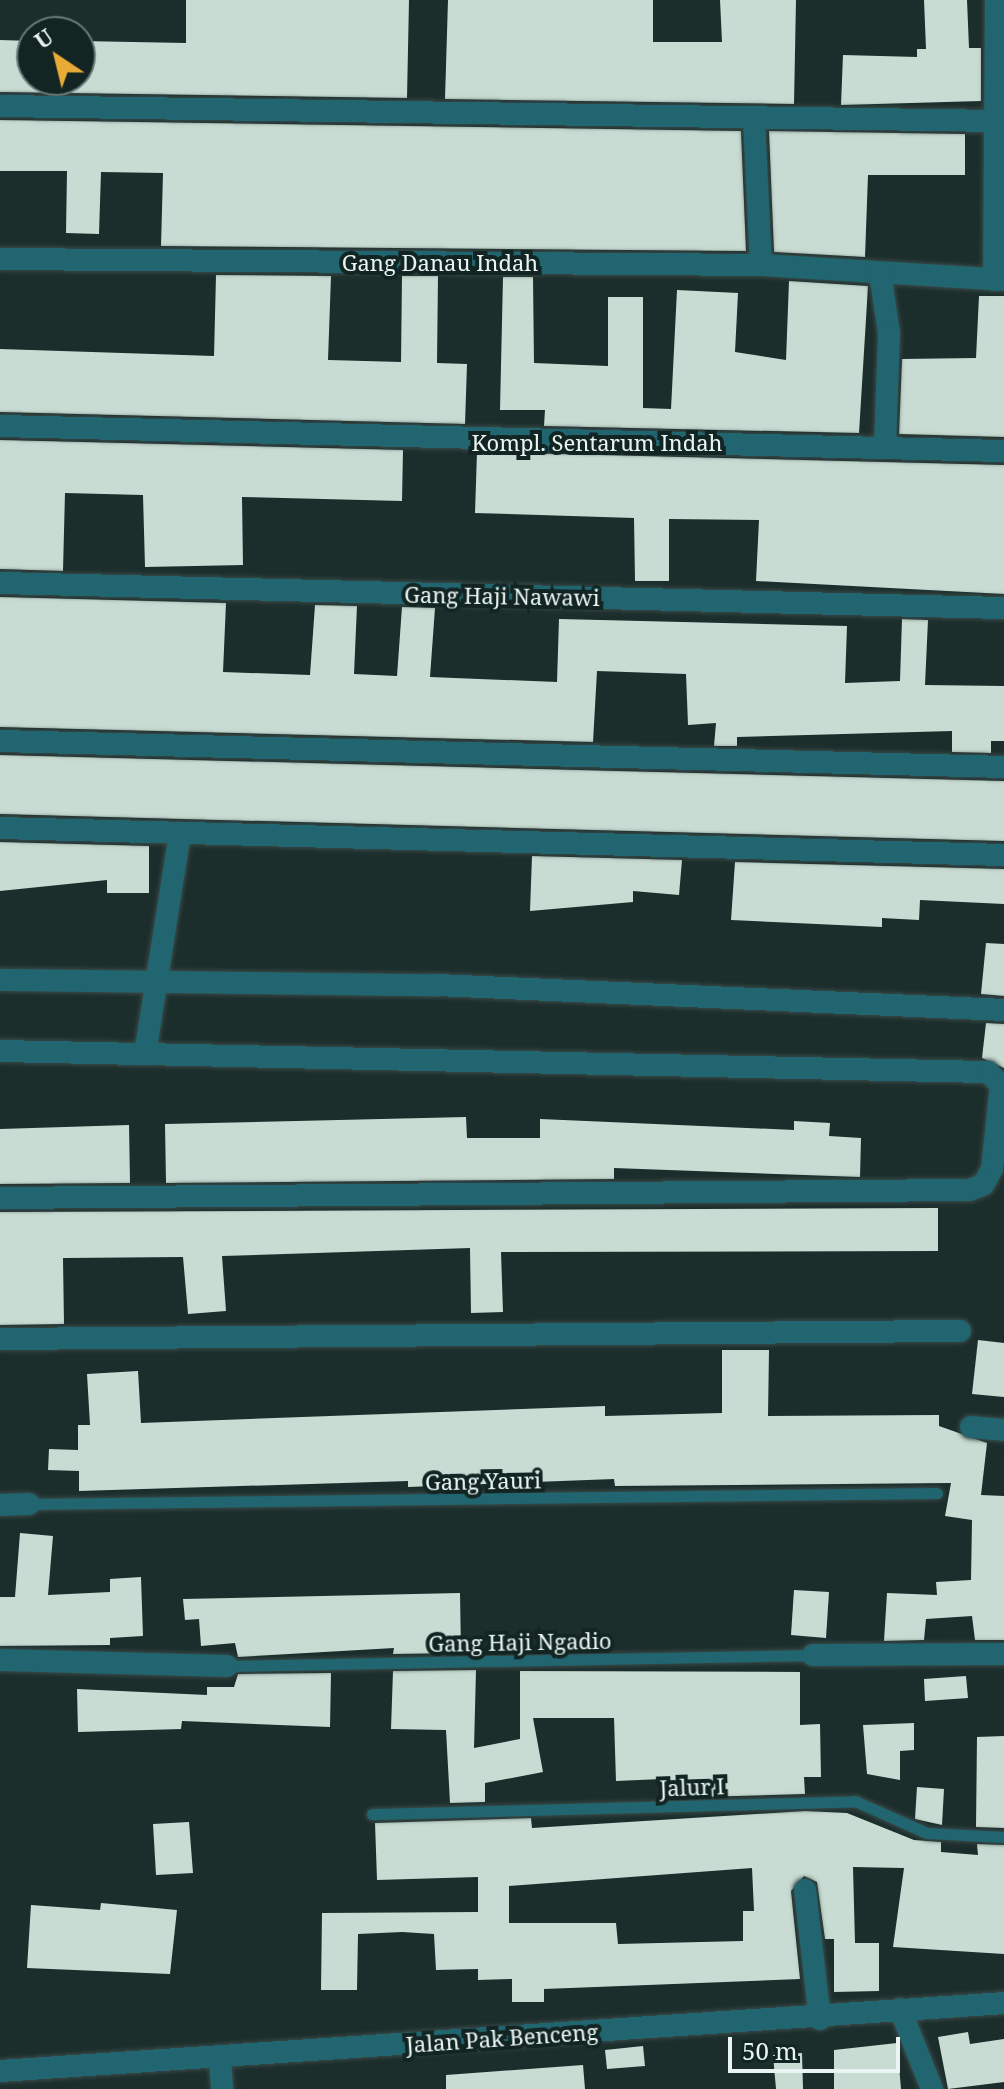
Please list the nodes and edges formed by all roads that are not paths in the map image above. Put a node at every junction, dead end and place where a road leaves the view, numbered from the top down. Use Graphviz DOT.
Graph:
graph roads {
  1 [pos="996,0"];
  2 [pos="0,106"];
  3 [pos="754,119"];
  4 [pos="997,121"];
  5 [pos="998,180"];
  6 [pos="0,259"];
  7 [pos="761,265"];
  8 [pos="880,273"];
  9 [pos="999,280"];
  10 [pos="0,426"];
  11 [pos="885,448"];
  12 [pos="1004,451"];
  13 [pos="0,583"];
  14 [pos="1004,608"];
  15 [pos="0,741"];
  16 [pos="1004,767"];
  17 [pos="0,828"];
  18 [pos="180,833"];
  19 [pos="1004,855"];
  20 [pos="0,980"];
  21 [pos="154,982"];
  22 [pos="1004,1010"];
  23 [pos="0,1051"];
  24 [pos="145,1054"];
  25 [pos="0,1198"];
  26 [pos="960,1331"];
  27 [pos="0,1339"];
  28 [pos="971,1427"];
  29 [pos="1004,1430"];
  30 [pos="937,1493"];
  31 [pos="29,1504"];
  32 [pos="0,1505"];
  33 [pos="1004,1654"];
  34 [pos="813,1655"];
  35 [pos="0,1660"];
  36 [pos="227,1666"];
  37 [pos="372,1814"];
  38 [pos="1004,1837"];
  39 [pos="805,1890"];
  40 [pos="1004,2003"];
  41 [pos="900,2009"];
  42 [pos="820,2019"];
  43 [pos="220,2059"];
  44 [pos="0,2071"];
  45 [pos="222,2089"];
  46 [pos="932,2089"];
  1 -- 4 [label="street"];
  2 -- 3 [label="street"];
  3 -- 4 [label="street"];
  3 -- 7 [label="street"];
  4 -- 5 [label="street"];
  5 -- 9 [label="street"];
  6 -- 7 [label="street, Gang Danau Indah"];
  7 -- 8 [label="street, Gang Danau Indah"];
  8 -- 9 [label="street, Gang Danau Indah"];
  8 -- 11 [label="street"];
  10 -- 11 [label="street, Kompl. Sentarum Indah"];
  11 -- 12 [label="street, Kompl. Sentarum Indah"];
  13 -- 14 [label="street, Gang Haji Nawawi"];
  15 -- 16 [label="street"];
  17 -- 18 [label="street"];
  18 -- 19 [label="street"];
  18 -- 21 [label="street"];
  20 -- 21 [label="street"];
  21 -- 22 [label="street"];
  21 -- 24 [label="street"];
  23 -- 24 [label="street"];
  24 -- 25 [label="street"];
  26 -- 27 [label="street"];
  28 -- 29 [label="street"];
  30 -- 31 [label="lane, Gang Yauri"];
  31 -- 32 [label="street"];
  33 -- 34 [label="street"];
  34 -- 36 [label="lane, Gang Haji Ngadio"];
  35 -- 36 [label="street"];
  37 -- 38 [label="lane, Jalur I"];
  39 -- 42 [label="street"];
  40 -- 41 [label="street, Jalan Pak Benceng"];
  41 -- 42 [label="street, Jalan Pak Benceng"];
  41 -- 46 [label="street"];
  42 -- 43 [label="street, Jalan Pak Benceng"];
  43 -- 44 [label="street, Jalan Pak Benceng"];
  43 -- 45 [label="street"];
}
